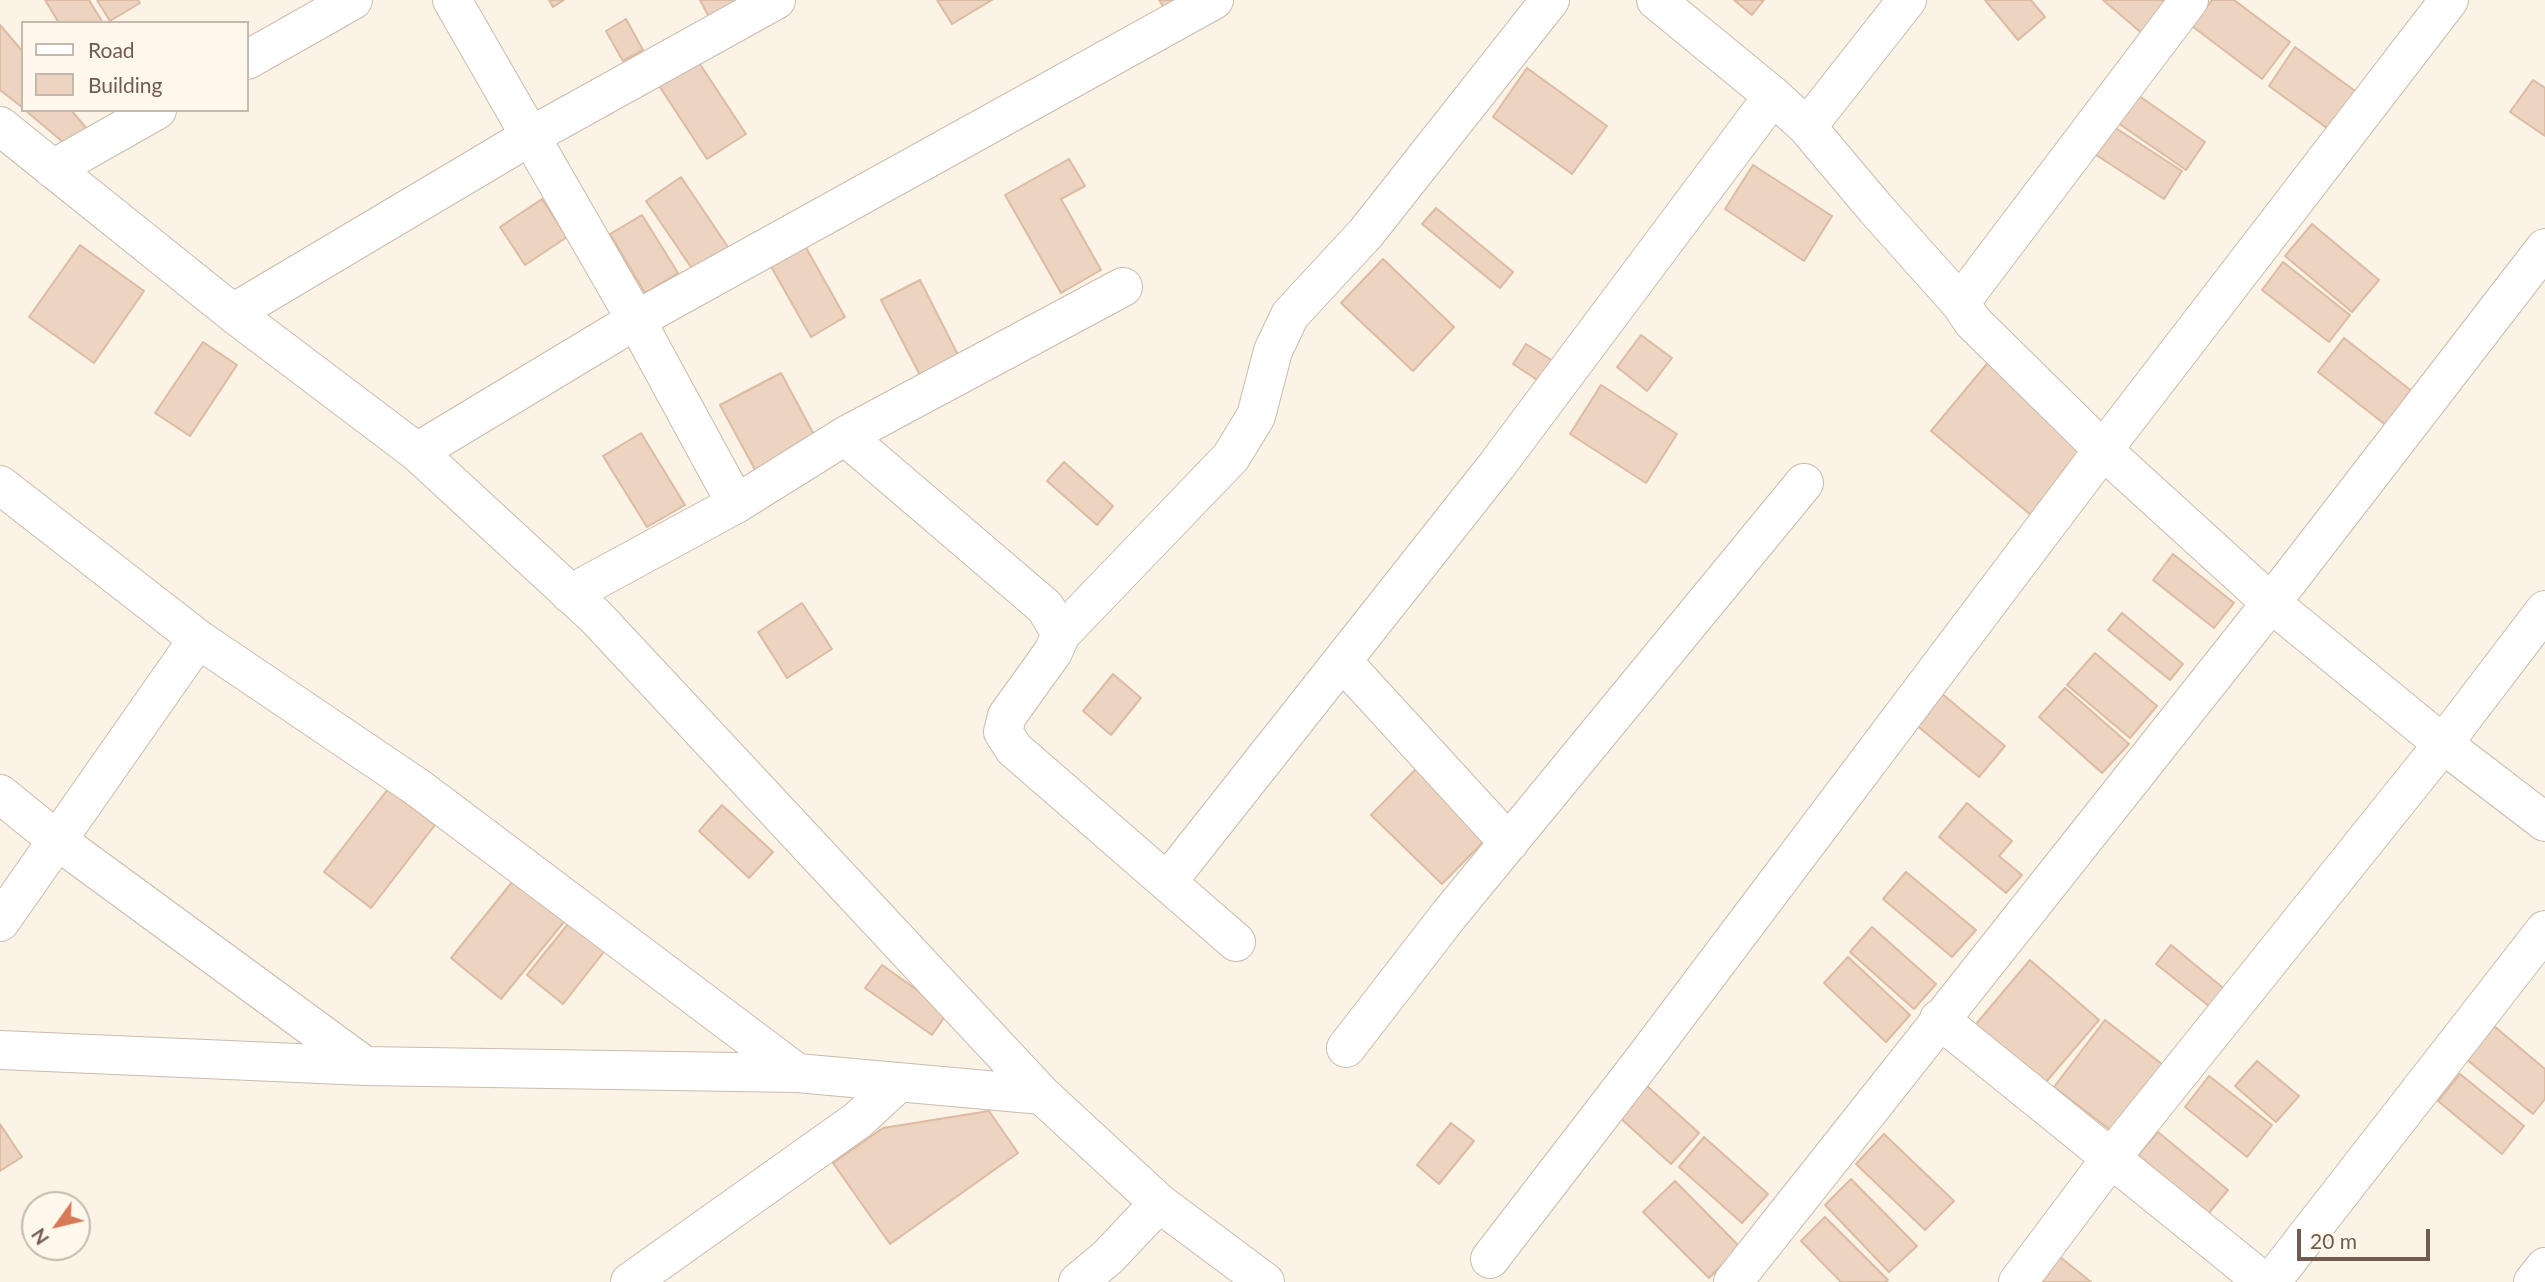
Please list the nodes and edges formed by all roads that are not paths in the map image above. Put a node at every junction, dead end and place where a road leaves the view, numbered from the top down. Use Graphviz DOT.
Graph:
graph roads {
  1 [pos="353,0"];
  2 [pos="452,0"];
  3 [pos="776,0"];
  4 [pos="1214,0"];
  5 [pos="1550,0"];
  6 [pos="1656,0"];
  7 [pos="1907,0"];
  8 [pos="2189,0"];
  9 [pos="2449,0"];
  10 [pos="248,59"];
  11 [pos="1773,96"];
  12 [pos="153,112"];
  13 [pos="0,126"];
  14 [pos="1807,127"];
  15 [pos="529,136"];
  16 [pos="53,169"];
  17 [pos="2545,248"];
  18 [pos="1123,287"];
  19 [pos="1959,303"];
  20 [pos="233,313"];
  21 [pos="636,320"];
  22 [pos="845,436"];
  23 [pos="2103,450"];
  24 [pos="417,452"];
  25 [pos="1804,483"];
  26 [pos="0,485"];
  27 [pos="736,504"];
  28 [pos="570,594"];
  29 [pos="2271,603"];
  30 [pos="2545,610"];
  31 [pos="1061,634"];
  32 [pos="198,639"];
  33 [pos="1342,660"];
  34 [pos="2442,744"];
  35 [pos="0,794"];
  36 [pos="2545,822"];
  37 [pos="58,841"];
  38 [pos="1509,843"];
  39 [pos="1168,881"];
  40 [pos="0,922"];
  41 [pos="2545,930"];
  42 [pos="1236,942"];
  43 [pos="1938,1019"];
  44 [pos="1346,1048"];
  45 [pos="0,1050"];
  46 [pos="365,1066"];
  47 [pos="797,1073"];
  48 [pos="899,1082"];
  49 [pos="1042,1095"];
  50 [pos="2111,1158"];
  51 [pos="1160,1203"];
  52 [pos="1490,1259"];
  53 [pos="2545,1267"];
  54 [pos="630,1282"];
  55 [pos="1078,1282"];
  56 [pos="1265,1282"];
  57 [pos="1733,1282"];
  58 [pos="2018,1282"];
  59 [pos="2264,1282"];
  60 [pos="2271,1282"];
  61 [pos="2533,1282"];
  1 -- 10 [label="street"];
  2 -- 15 [label="street"];
  3 -- 15 [label="street"];
  4 -- 21 [label="street"];
  5 -- 31 [label="street"];
  6 -- 11 [label="street"];
  7 -- 14 [label="street"];
  8 -- 19 [label="street"];
  9 -- 23 [label="street"];
  11 -- 14 [label="street"];
  11 -- 33 [label="street"];
  12 -- 16 [label="street"];
  13 -- 16 [label="street"];
  14 -- 19 [label="street"];
  15 -- 20 [label="street"];
  15 -- 21 [label="street"];
  16 -- 20 [label="street"];
  17 -- 29 [label="street"];
  18 -- 22 [label="street"];
  19 -- 23 [label="street"];
  20 -- 24 [label="street"];
  21 -- 24 [label="street"];
  21 -- 27 [label="street"];
  22 -- 27 [label="street"];
  22 -- 31 [label="street"];
  23 -- 29 [label="street"];
  23 -- 52 [label="street"];
  24 -- 28 [label="street"];
  25 -- 38 [label="street"];
  26 -- 32 [label="street"];
  27 -- 28 [label="street"];
  28 -- 49 [label="street"];
  29 -- 34 [label="street"];
  29 -- 43 [label="street"];
  30 -- 34 [label="street"];
  31 -- 39 [label="street"];
  32 -- 37 [label="street"];
  32 -- 47 [label="street"];
  33 -- 38 [label="street"];
  33 -- 39 [label="street"];
  34 -- 36 [label="street"];
  34 -- 50 [label="street"];
  35 -- 37 [label="street"];
  37 -- 40 [label="street"];
  37 -- 46 [label="street"];
  38 -- 44 [label="street"];
  39 -- 42 [label="street"];
  41 -- 60 [label="street"];
  43 -- 50 [label="street"];
  43 -- 57 [label="street"];
  45 -- 46 [label="street"];
  46 -- 47 [label="street"];
  47 -- 48 [label="street"];
  48 -- 49 [label="street"];
  48 -- 54 [label="street"];
  49 -- 51 [label="street"];
  50 -- 58 [label="street"];
  50 -- 59 [label="street"];
  51 -- 55 [label="street"];
  51 -- 56 [label="street"];
  53 -- 61 [label="street"];
}
